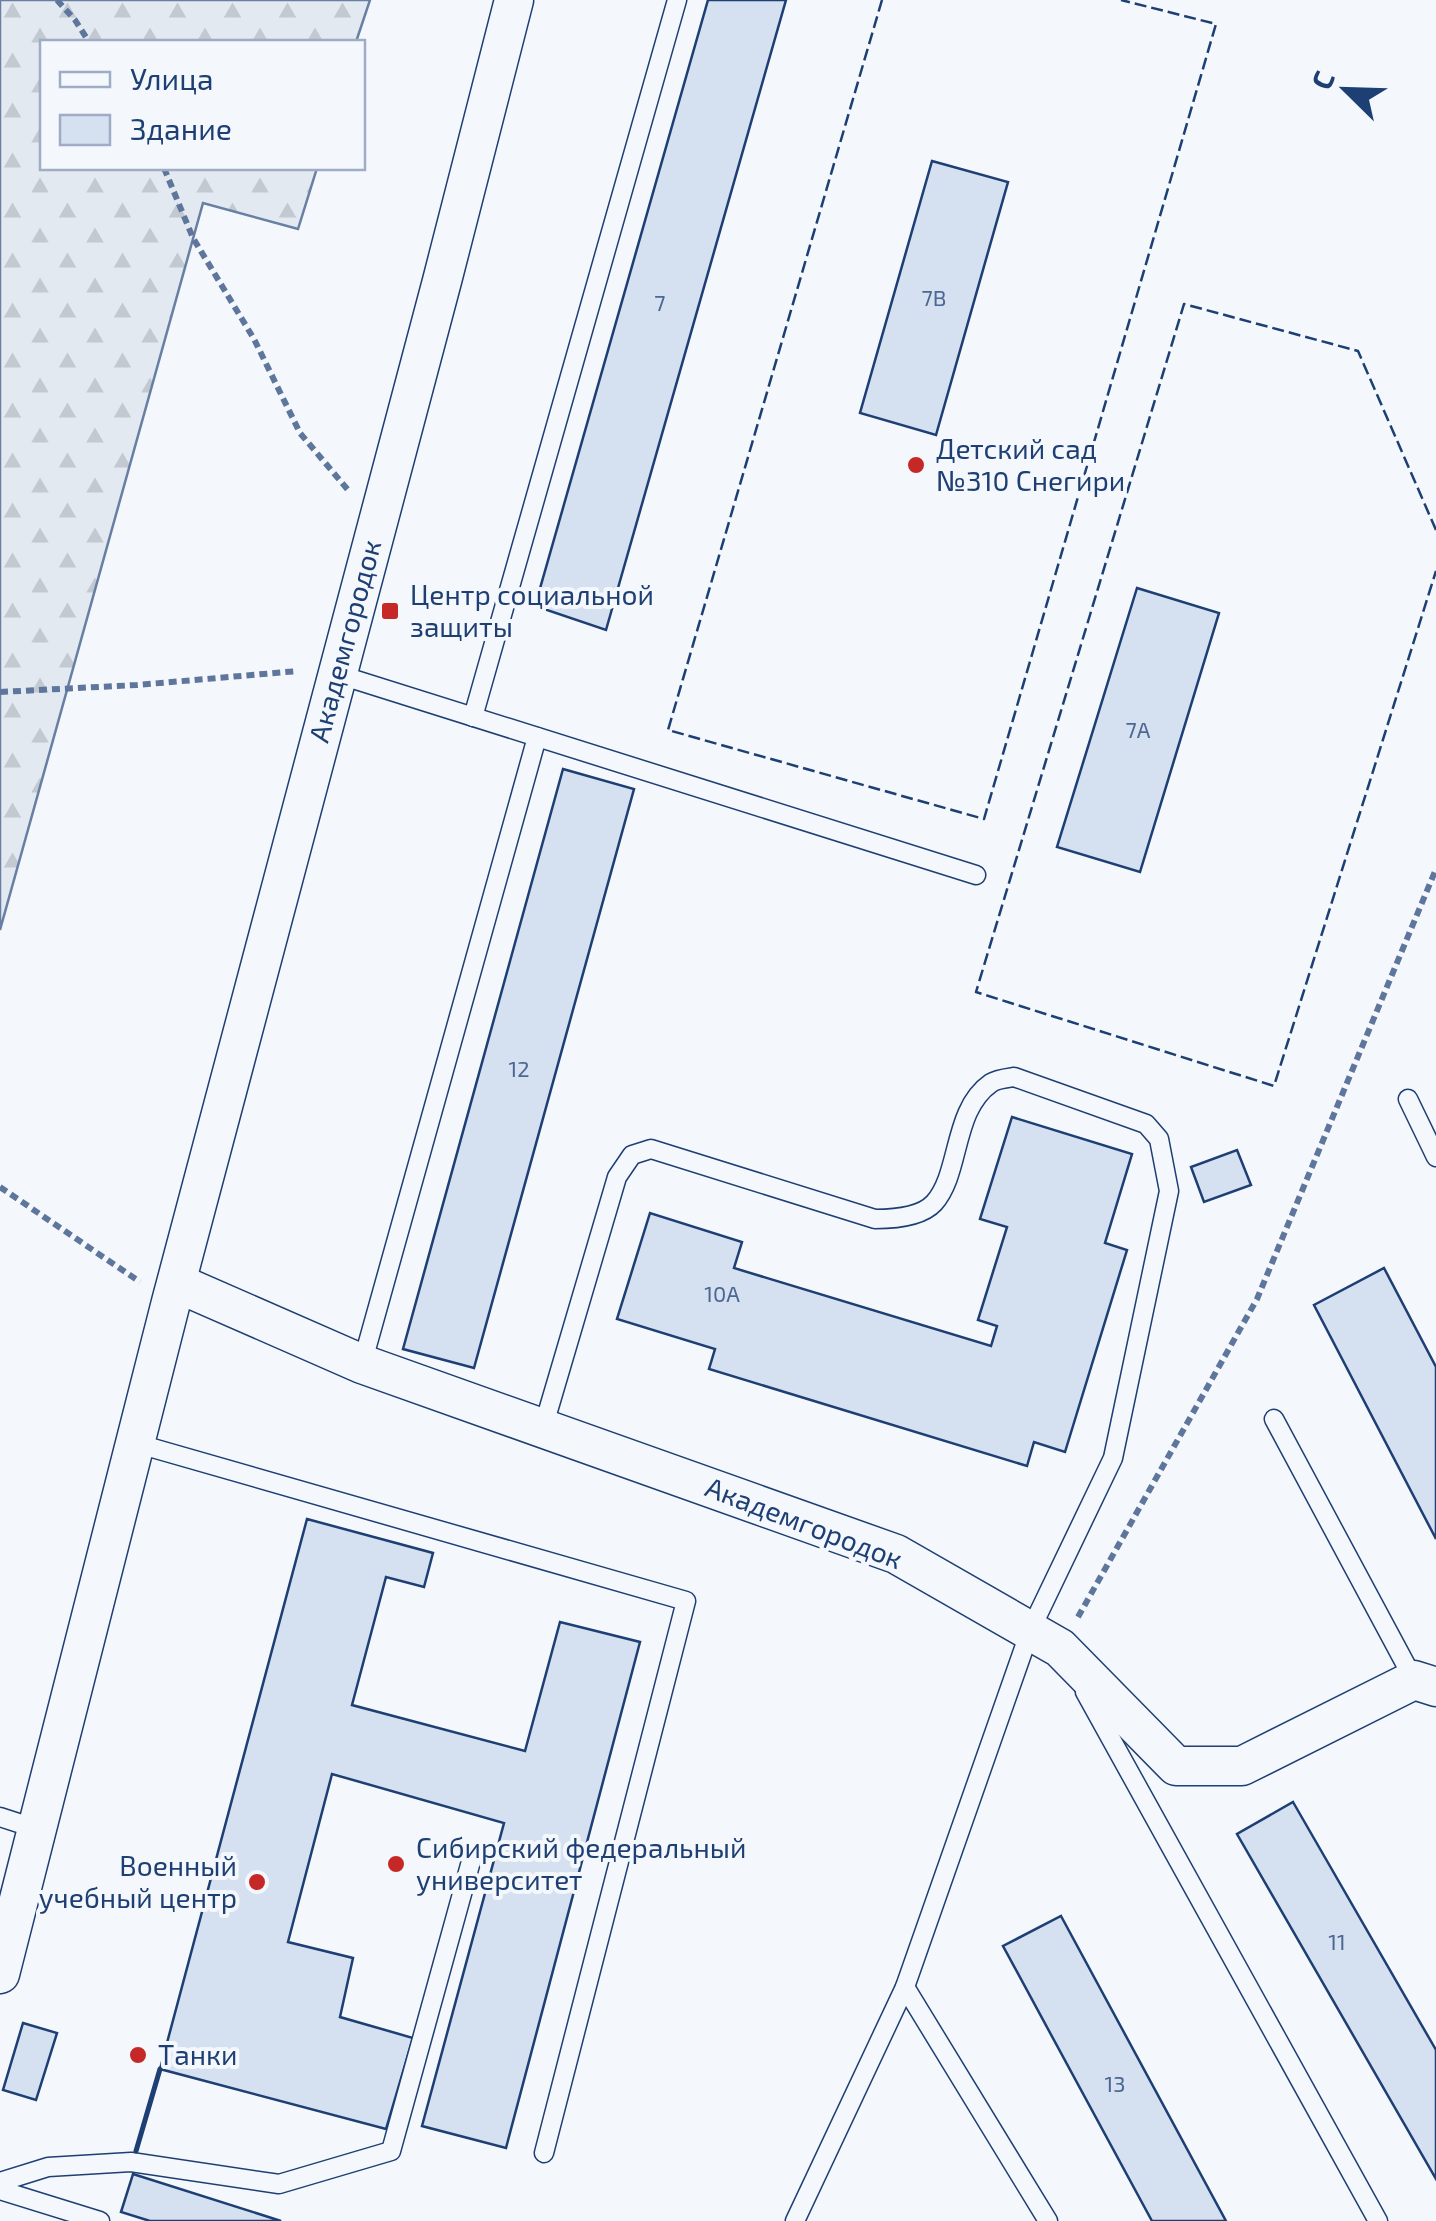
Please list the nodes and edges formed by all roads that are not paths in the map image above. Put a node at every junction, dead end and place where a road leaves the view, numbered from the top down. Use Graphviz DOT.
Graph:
graph roads {
  1 [pos="514,0"];
  2 [pos="677,0"];
  3 [pos="336,674"];
  4 [pos="472,717"];
  5 [pos="537,737"];
  6 [pos="976,875"];
  7 [pos="1408,1100"];
  8 [pos="1436,1157"];
  9 [pos="174,1292"];
  10 [pos="362,1364"];
  11 [pos="1274,1419"];
  12 [pos="543,1428"];
  13 [pos="135,1443"];
  14 [pos="1045,1639"];
  15 [pos="1425,1683"];
  16 [pos="0,1817"];
  17 [pos="37,1829"];
  18 [pos="473,1854"];
  19 [pos="0,1974"];
  20 [pos="905,1986"];
  21 [pos="544,2153"];
  22 [pos="0,2186"];
  23 [pos="100,2221"];
  24 [pos="795,2221"];
  25 [pos="1048,2221"];
  26 [pos="1378,2221"];
  1 -- 3 [label="street, Академгородок"];
  2 -- 4 [label="lane"];
  3 -- 4 [label="lane"];
  3 -- 9 [label="street, Академгородок"];
  4 -- 5 [label="lane"];
  5 -- 6 [label="lane"];
  5 -- 10 [label="lane"];
  7 -- 8 [label="lane"];
  9 -- 10 [label="street, Академгородок"];
  9 -- 13 [label="street, Академгородок"];
  10 -- 12 [label="street, Академгородок"];
  11 -- 15 [label="lane"];
  12 -- 14 [label="street, Академгородок"];
  12 -- 14 [label="lane"];
  13 -- 17 [label="street, Академгородок"];
  13 -- 21 [label="lane"];
  14 -- 15 [label="street, Академгородок"];
  14 -- 20 [label="lane"];
  14 -- 26 [label="lane"];
  16 -- 17 [label="lane"];
  17 -- 19 [label="street, Академгородок"];
  18 -- 22 [label="lane"];
  20 -- 24 [label="lane"];
  20 -- 25 [label="lane"];
  22 -- 23 [label="lane"];
}
